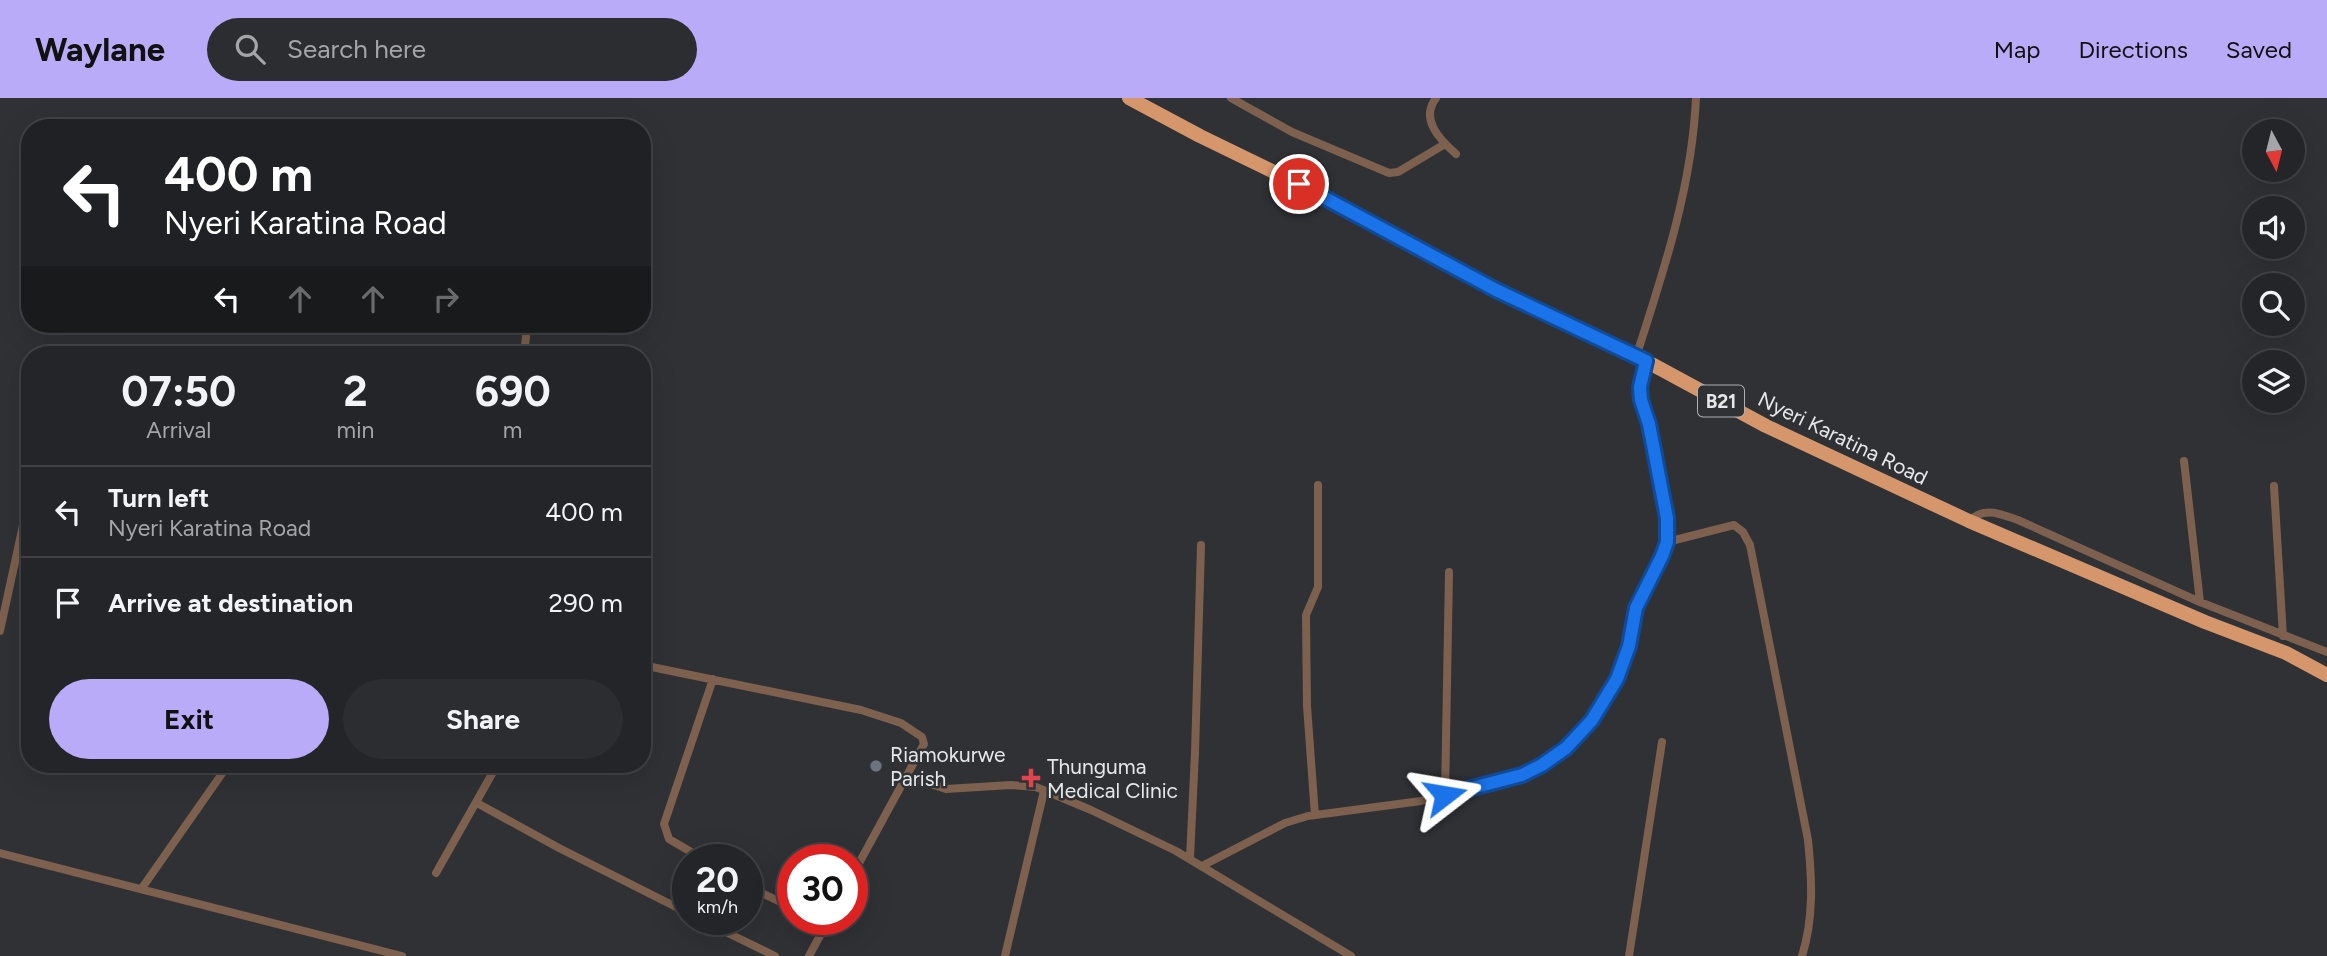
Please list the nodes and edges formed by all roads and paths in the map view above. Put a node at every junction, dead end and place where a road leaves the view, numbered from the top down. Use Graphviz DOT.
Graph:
graph roads {
  1 [pos="1129,98"];
  2 [pos="1231,98"];
  3 [pos="1436,98"];
  4 [pos="1696,98"];
  5 [pos="1445,144"];
  6 [pos="1456,154"];
  7 [pos="526,336"];
  8 [pos="525,346"];
  9 [pos="1641,359"];
  10 [pos="2184,460"];
  11 [pos="1318,485"];
  12 [pos="2274,486"];
  13 [pos="1969,522"];
  14 [pos="21,534"];
  15 [pos="1667,542"];
  16 [pos="1201,545"];
  17 [pos="1449,572"];
  18 [pos="2200,602"];
  19 [pos="0,631"];
  20 [pos="2283,636"];
  21 [pos="2327,653"];
  22 [pos="651,667"];
  23 [pos="2327,675"];
  24 [pos="713,680"];
  25 [pos="1662,742"];
  26 [pos="222,773"];
  27 [pos="494,773"];
  28 [pos="905,776"];
  29 [pos="1044,790"];
  30 [pos="1445,795"];
  31 [pos="477,803"];
  32 [pos="1315,815"];
  33 [pos="678,844"];
  34 [pos="868,846"];
  35 [pos="0,853"];
  36 [pos="1189,859"];
  37 [pos="1202,866"];
  38 [pos="436,873"];
  39 [pos="142,888"];
  40 [pos="672,905"];
  41 [pos="732,935"];
  42 [pos="821,935"];
  43 [pos="1341,953"];
  44 [pos="402,956"];
  45 [pos="775,956"];
  46 [pos="809,956"];
  47 [pos="1005,956"];
  48 [pos="1351,956"];
  49 [pos="1629,956"];
  50 [pos="1802,956"];
  1 -- 9 [label="highway, Nyeri Karatina Road / B21"];
  2 -- 5 [label="street"];
  3 -- 5 [label="street"];
  4 -- 9 [label="street"];
  5 -- 6 [label="street"];
  7 -- 8 [label="street"];
  9 -- 13 [label="highway, Nyeri Karatina Road / B21"];
  9 -- 15 [label="street"];
  10 -- 18 [label="street"];
  11 -- 32 [label="street"];
  12 -- 20 [label="street"];
  13 -- 18 [label="street"];
  13 -- 23 [label="highway, Nyeri Karatina Road / B21"];
  14 -- 19 [label="street"];
  15 -- 30 [label="street"];
  15 -- 50 [label="street"];
  16 -- 36 [label="street"];
  17 -- 30 [label="street"];
  18 -- 20 [label="street"];
  20 -- 21 [label="street"];
  22 -- 24 [label="street"];
  24 -- 28 [label="street"];
  24 -- 33 [label="street"];
  25 -- 49 [label="street"];
  26 -- 39 [label="street"];
  27 -- 31 [label="street"];
  28 -- 29 [label="street"];
  28 -- 34 [label="street"];
  29 -- 36 [label="street"];
  29 -- 47 [label="street"];
  30 -- 32 [label="street"];
  31 -- 38 [label="street"];
  31 -- 40 [label="street"];
  32 -- 37 [label="street"];
  35 -- 39 [label="street"];
  36 -- 37 [label="street"];
  37 -- 43 [label="street"];
  39 -- 44 [label="street"];
  41 -- 45 [label="street"];
  42 -- 46 [label="street"];
  43 -- 48 [label="street"];
}
